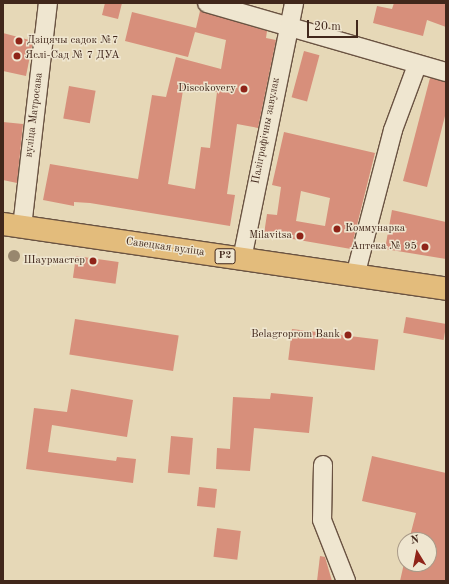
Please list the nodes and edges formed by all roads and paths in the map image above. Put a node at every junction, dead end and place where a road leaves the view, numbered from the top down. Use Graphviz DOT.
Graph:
graph roads {
  1 [pos="48,3"];
  2 [pos="207,3"];
  3 [pos="294,3"];
  4 [pos="286,28"];
  5 [pos="417,65"];
  6 [pos="446,72"];
  7 [pos="12,226"];
  8 [pos="242,259"];
  9 [pos="355,276"];
  10 [pos="446,289"];
  11 [pos="323,465"];
  12 [pos="346,581"];
  1 -- 7 [label="street, вуліца Матросава"];
  2 -- 4 [label="street"];
  3 -- 4 [label="street, Паліграфічны завулак"];
  4 -- 5 [label="street"];
  4 -- 8 [label="street, Паліграфічны завулак"];
  5 -- 6 [label="street"];
  5 -- 9 [label="street"];
  7 -- 8 [label="main road, Савецкая вуліца / Р2"];
  8 -- 9 [label="main road, Савецкая вуліца / Р2"];
  9 -- 10 [label="main road, Савецкая вуліца / Р2"];
  11 -- 12 [label="street"];
}
